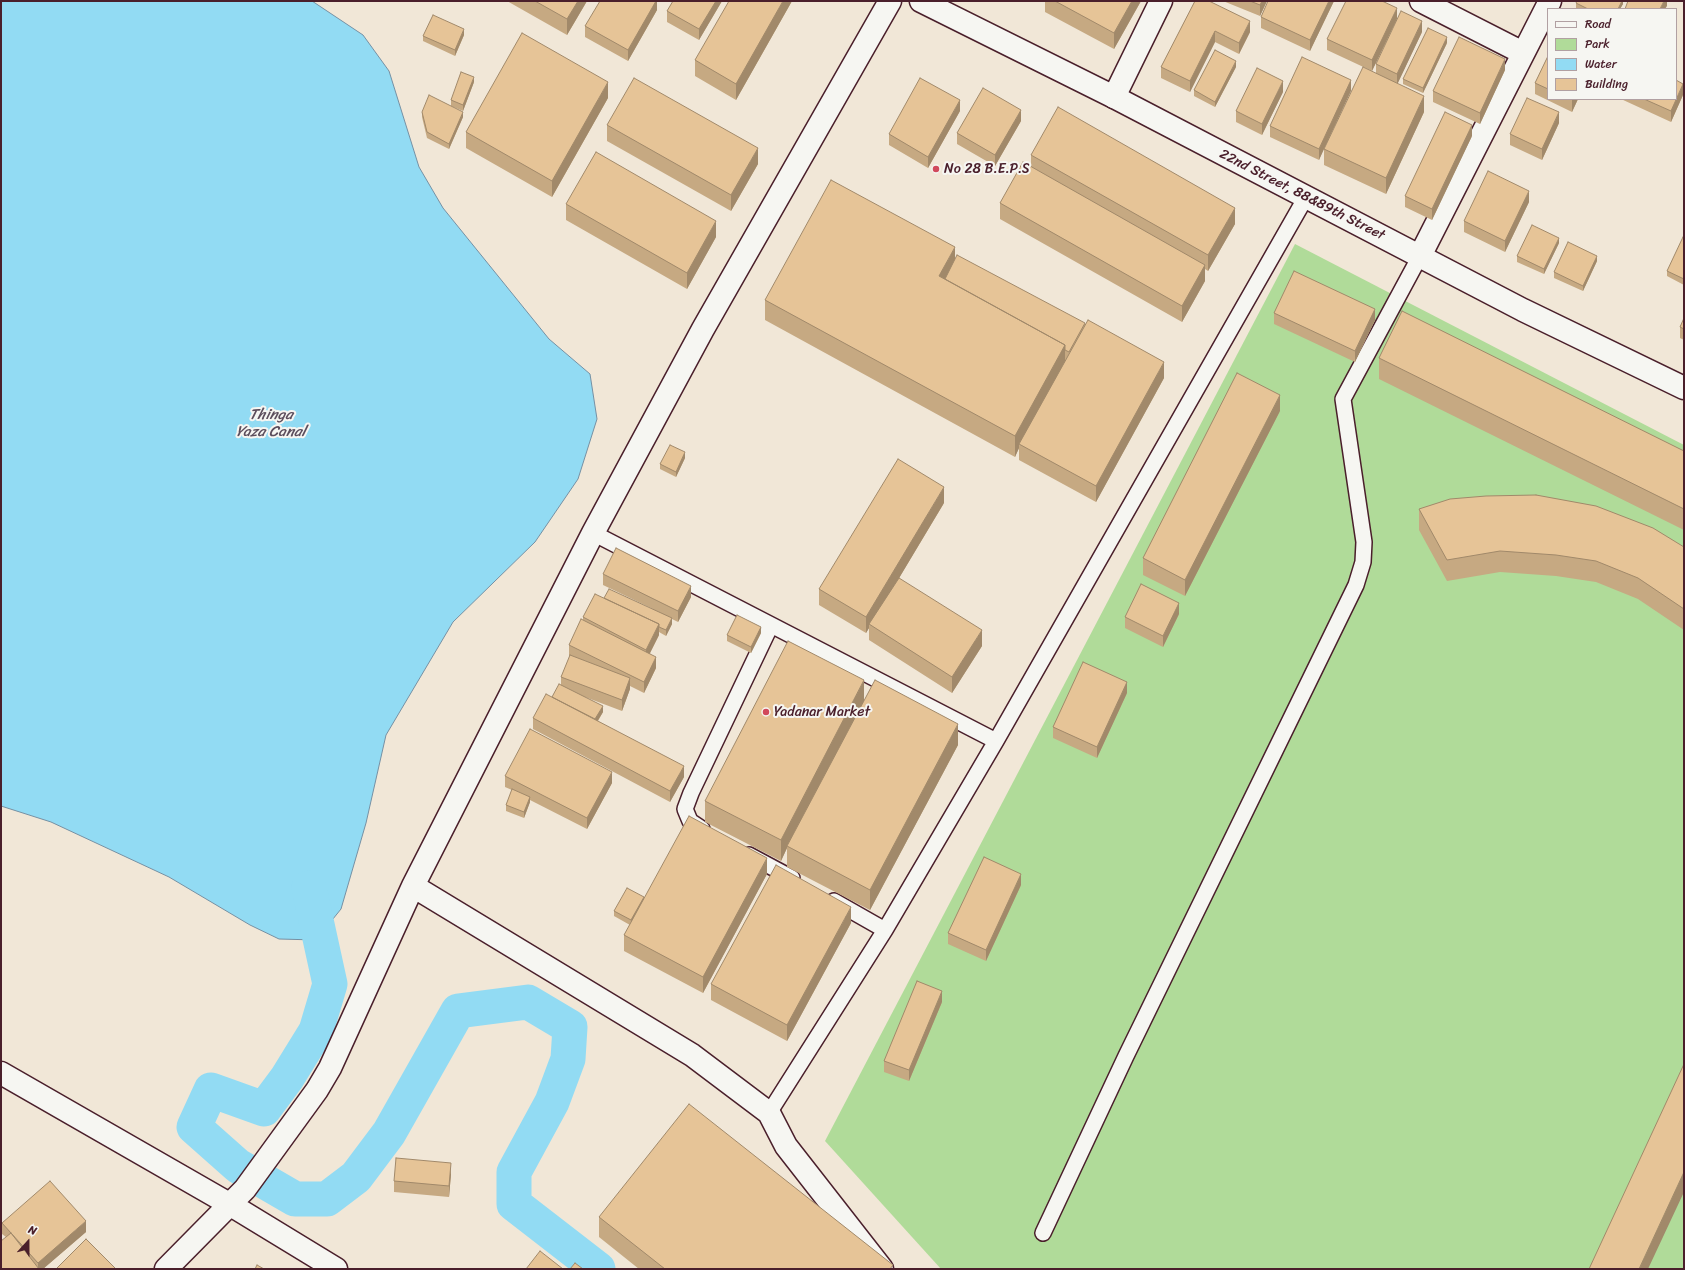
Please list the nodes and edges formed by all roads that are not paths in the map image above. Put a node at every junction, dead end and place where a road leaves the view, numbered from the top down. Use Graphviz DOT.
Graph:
graph roads {
  1 [pos="890,1"];
  2 [pos="921,1"];
  3 [pos="1161,1"];
  4 [pos="1421,1"];
  5 [pos="1550,1"];
  6 [pos="1523,54"];
  7 [pos="1114,97"];
  8 [pos="1306,197"];
  9 [pos="1420,256"];
  10 [pos="1684,388"];
  11 [pos="593,533"];
  12 [pos="771,625"];
  13 [pos="996,741"];
  14 [pos="715,837"];
  15 [pos="736,848"];
  16 [pos="804,885"];
  17 [pos="413,886"];
  18 [pos="824,896"];
  19 [pos="886,930"];
  20 [pos="1,1073"];
  21 [pos="769,1113"];
  22 [pos="238,1197"];
  23 [pos="1043,1233"];
  24 [pos="166,1269"];
  25 [pos="336,1269"];
  26 [pos="882,1269"];
  1 -- 11 [label="street"];
  2 -- 7 [label="street, 22nd Street, 88&89th Street"];
  3 -- 7 [label="street"];
  4 -- 6 [label="street"];
  5 -- 6 [label="street"];
  6 -- 9 [label="street"];
  7 -- 8 [label="street, 22nd Street, 88&89th Street"];
  8 -- 9 [label="street, 22nd Street, 88&89th Street"];
  8 -- 13 [label="lane"];
  9 -- 10 [label="street, 22nd Street, 88&89th Street"];
  9 -- 23 [label="lane"];
  11 -- 12 [label="lane"];
  11 -- 17 [label="street"];
  12 -- 13 [label="lane"];
  12 -- 14 [label="lane"];
  13 -- 19 [label="lane"];
  15 -- 16 [label="lane"];
  17 -- 21 [label="street"];
  17 -- 22 [label="street"];
  18 -- 19 [label="lane"];
  19 -- 21 [label="lane"];
  20 -- 22 [label="street"];
  21 -- 26 [label="street"];
  22 -- 24 [label="street"];
  22 -- 25 [label="street"];
}
